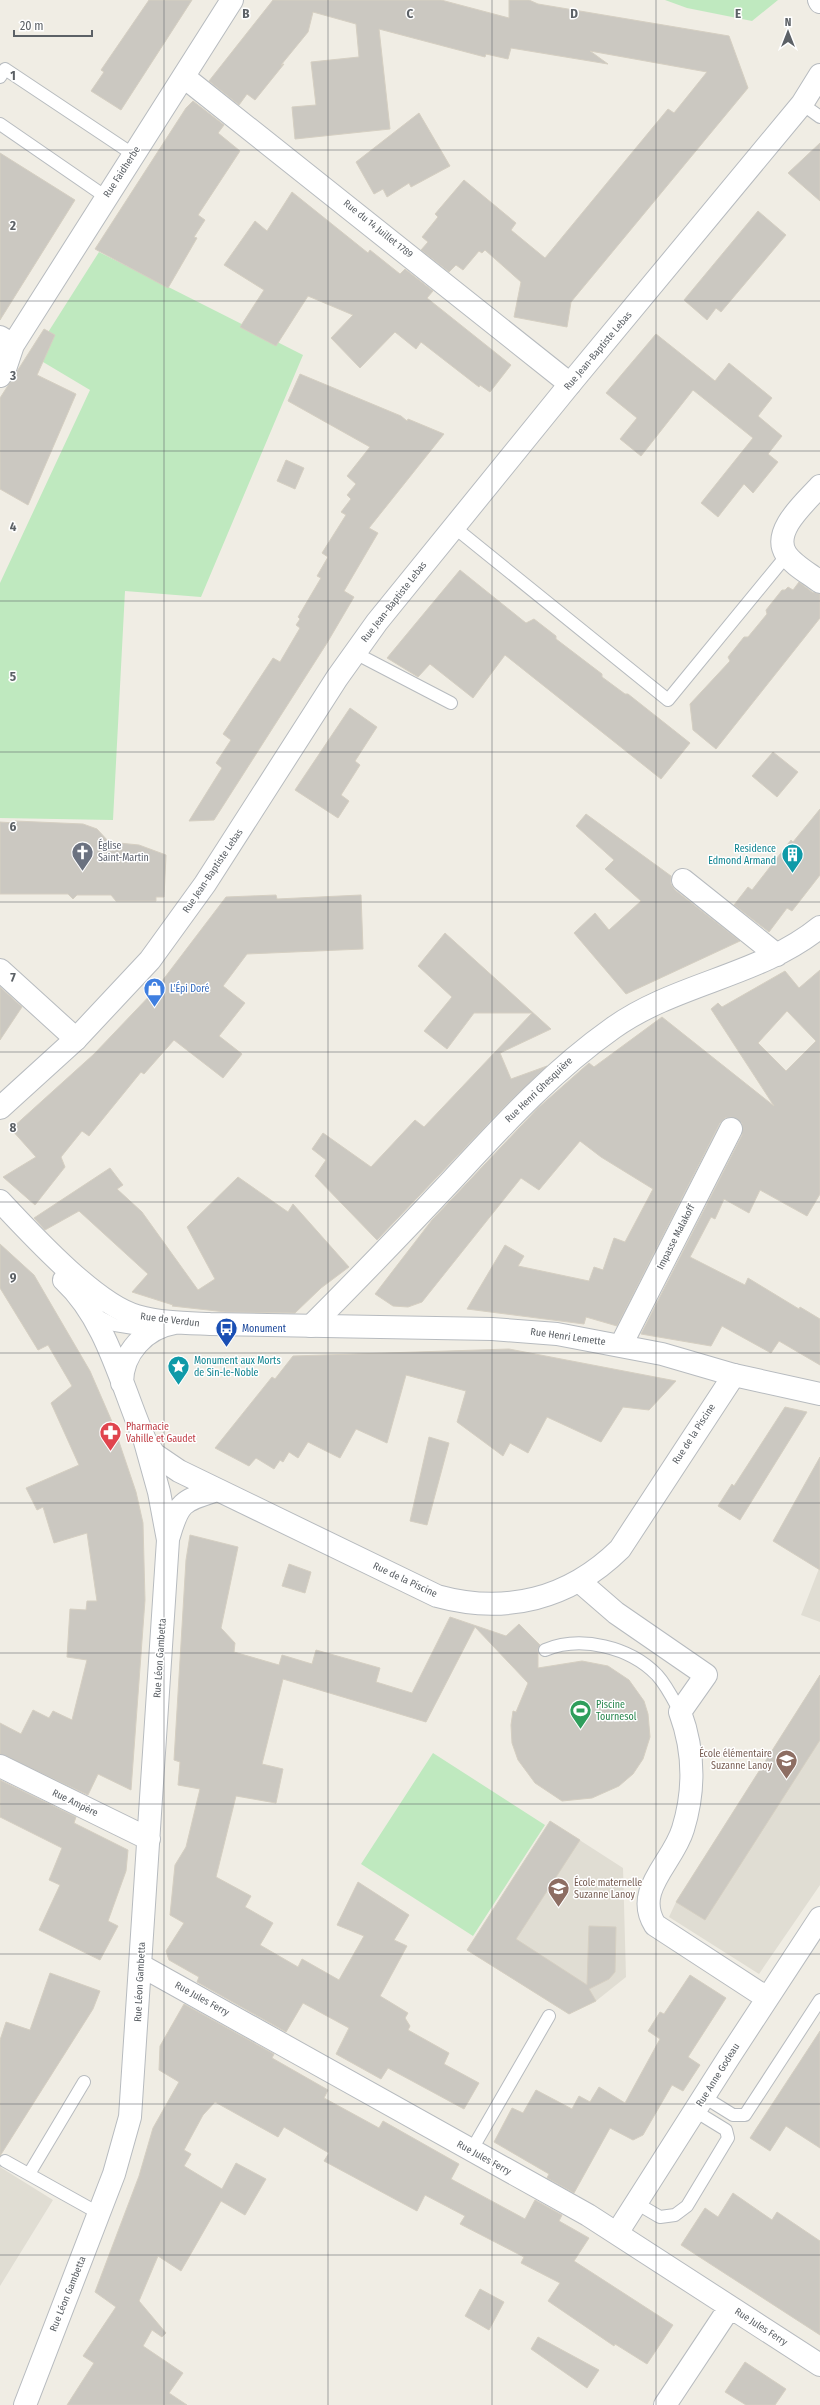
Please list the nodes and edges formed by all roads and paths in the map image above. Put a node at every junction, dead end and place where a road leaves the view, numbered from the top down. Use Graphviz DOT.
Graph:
graph roads {
  1 [pos="232,0"];
  2 [pos="820,76"];
  3 [pos="0,77"];
  4 [pos="184,77"];
  5 [pos="820,88"];
  6 [pos="802,104"];
  7 [pos="820,117"];
  8 [pos="0,124"];
  9 [pos="134,155"];
  10 [pos="106,197"];
  11 [pos="6,341"];
  12 [pos="0,376"];
  13 [pos="570,384"];
  14 [pos="820,486"];
  15 [pos="454,527"];
  16 [pos="787,555"];
  17 [pos="820,582"];
  18 [pos="355,653"];
  19 [pos="451,704"];
  20 [pos="683,880"];
  21 [pos="820,927"];
  22 [pos="777,955"];
  23 [pos="0,970"];
  24 [pos="76,1039"];
  25 [pos="0,1108"];
  26 [pos="731,1129"];
  27 [pos="0,1201"];
  28 [pos="0,1222"];
  29 [pos="88,1309"];
  30 [pos="178,1322"];
  31 [pos="310,1326"];
  32 [pos="151,1331"];
  33 [pos="621,1345"];
  34 [pos="734,1374"];
  35 [pos="122,1383"];
  36 [pos="820,1394"];
  37 [pos="144,1438"];
  38 [pos="217,1490"];
  39 [pos="168,1540"];
  40 [pos="579,1581"];
  41 [pos="545,1650"];
  42 [pos="680,1712"];
  43 [pos="0,1766"];
  44 [pos="149,1839"];
  45 [pos="820,1918"];
  46 [pos="140,1965"];
  47 [pos="767,1998"];
  48 [pos="820,2000"];
  49 [pos="549,2016"];
  50 [pos="84,2082"];
  51 [pos="700,2104"];
  52 [pos="471,2151"];
  53 [pos="5,2161"];
  54 [pos="29,2174"];
  55 [pos="636,2203"];
  56 [pos="100,2214"];
  57 [pos="617,2233"];
  58 [pos="730,2307"];
  59 [pos="820,2365"];
  60 [pos="25,2405"];
  61 [pos="665,2405"];
  1 -- 4 [label="street, Rue Faidherbe"];
  2 -- 6 [label="street, Rue Jean-Baptiste Lebas"];
  3 -- 9 [label="lane"];
  4 -- 9 [label="street, Rue Faidherbe"];
  4 -- 13 [label="street, Rue du 14 Juillet 1789"];
  5 -- 6 [label="street, Rue Jean-Baptiste Lebas"];
  6 -- 7 [label="lane"];
  6 -- 13 [label="street, Rue Jean-Baptiste Lebas"];
  8 -- 10 [label="lane"];
  9 -- 10 [label="street, Rue Faidherbe"];
  10 -- 11 [label="street, Rue Faidherbe"];
  11 -- 12 [label="street, Rue Faidherbe"];
  13 -- 15 [label="street, Rue Jean-Baptiste Lebas"];
  14 -- 16 [label="street"];
  15 -- 16 [label="lane"];
  15 -- 18 [label="street, Rue Jean-Baptiste Lebas"];
  16 -- 17 [label="street"];
  18 -- 19 [label="lane"];
  18 -- 24 [label="street, Rue Jean-Baptiste Lebas"];
  20 -- 22 [label="street"];
  21 -- 22 [label="street, Rue Henri Ghesquière"];
  22 -- 31 [label="street, Rue Henri Ghesquière"];
  23 -- 24 [label="street"];
  24 -- 25 [label="street, Rue Jean-Baptiste Lebas"];
  26 -- 33 [label="street, Impasse Malakoff"];
  27 -- 30 [label="street, Rue de Verdun"];
  28 -- 29 [label="street"];
  29 -- 32 [label="lane"];
  29 -- 35 [label="street, Rue Léon Gambetta"];
  30 -- 31 [label="street, Rue de Verdun"];
  30 -- 32 [label="street"];
  31 -- 33 [label="street, Rue Henri Lemette"];
  32 -- 34 [label="lane"];
  32 -- 35 [label="street"];
  33 -- 34 [label="street, Rue Henri Lemette"];
  34 -- 36 [label="street, Rue Henri Lemette"];
  34 -- 40 [label="street, Rue de la Piscine"];
  35 -- 37 [label="street, Rue Léon Gambetta"];
  37 -- 38 [label="street, Rue de la Piscine"];
  37 -- 39 [label="street, Rue Léon Gambetta"];
  38 -- 39 [label="street, Rue Léon Gambetta"];
  38 -- 40 [label="street, Rue de la Piscine"];
  39 -- 44 [label="street, Rue Léon Gambetta"];
  40 -- 42 [label="street"];
  41 -- 42 [label="lane"];
  42 -- 47 [label="street"];
  43 -- 44 [label="street, Rue Ampère"];
  44 -- 46 [label="street, Rue Léon Gambetta"];
  45 -- 47 [label="street, Rue Anne Godeau"];
  46 -- 52 [label="street, Rue Jules Ferry"];
  46 -- 56 [label="street, Rue Léon Gambetta"];
  47 -- 51 [label="street, Rue Anne Godeau"];
  48 -- 51 [label="lane"];
  49 -- 52 [label="lane"];
  50 -- 54 [label="lane"];
  51 -- 55 [label="street, Rue Anne Godeau"];
  51 -- 55 [label="lane"];
  52 -- 57 [label="street, Rue Jules Ferry"];
  53 -- 54 [label="lane"];
  54 -- 56 [label="lane"];
  55 -- 57 [label="street, Rue Anne Godeau"];
  56 -- 60 [label="street, Rue Léon Gambetta"];
  57 -- 58 [label="street, Rue Jules Ferry"];
  58 -- 59 [label="street, Rue Jules Ferry"];
  58 -- 61 [label="street"];
}
